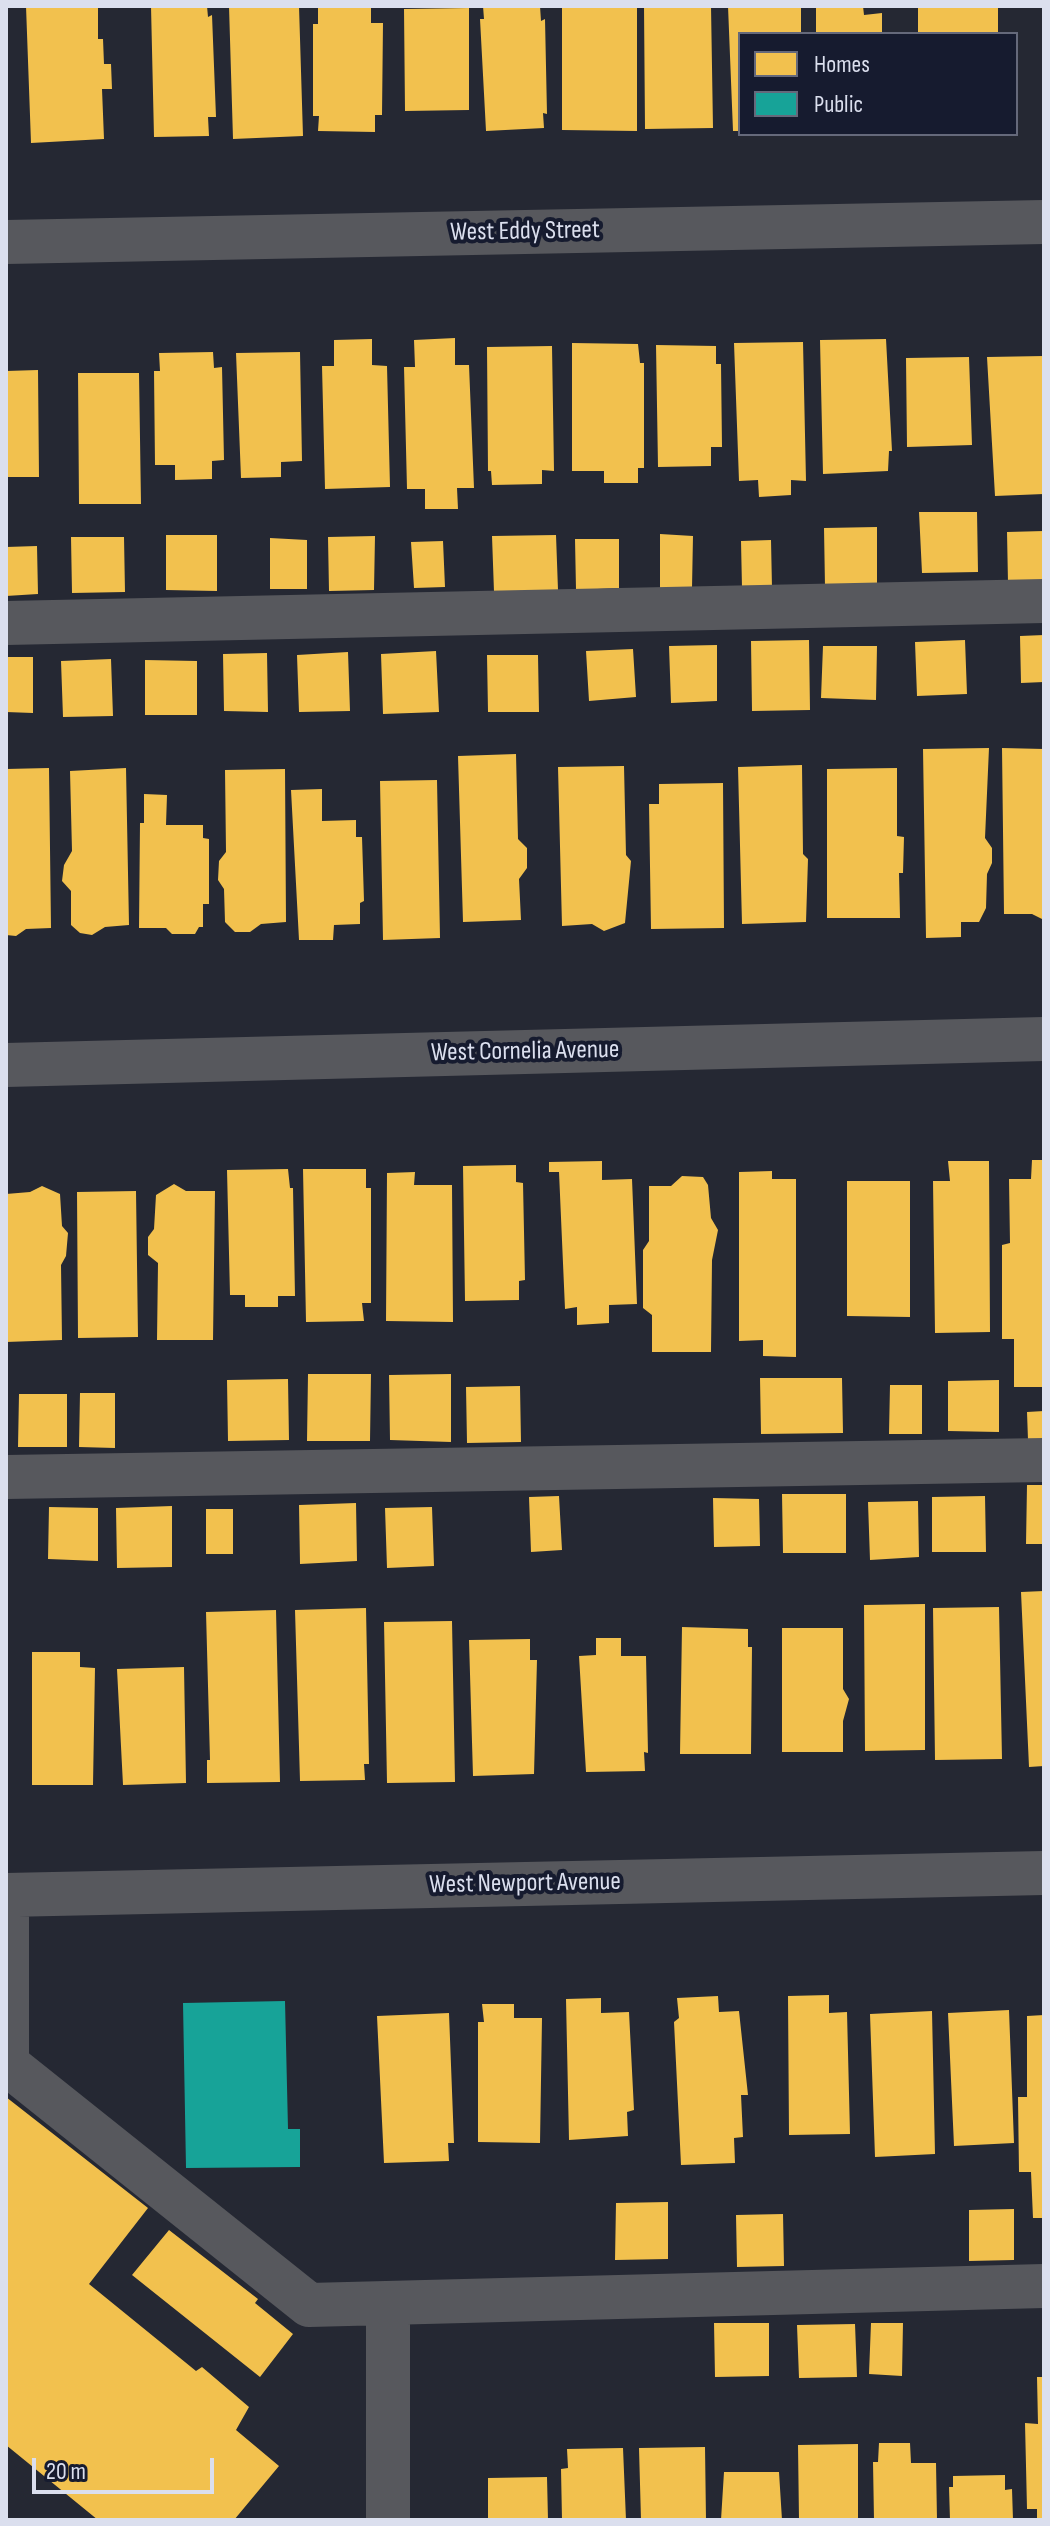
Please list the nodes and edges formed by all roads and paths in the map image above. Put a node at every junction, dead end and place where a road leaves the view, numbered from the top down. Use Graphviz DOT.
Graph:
graph roads {
  1 [pos="1044,222"];
  2 [pos="6,242"];
  3 [pos="1044,601"];
  4 [pos="6,623"];
  5 [pos="1044,1039"];
  6 [pos="6,1065"];
  7 [pos="1044,1460"];
  8 [pos="6,1477"];
  9 [pos="1044,1873"];
  10 [pos="7,1895"];
  11 [pos="1044,2286"];
  12 [pos="388,2303"];
  13 [pos="388,2520"];
  1 -- 2 [label="street, West Eddy Street"];
  3 -- 4 [label="street"];
  5 -- 6 [label="street, West Cornelia Avenue"];
  7 -- 8 [label="street"];
  9 -- 10 [label="street, West Newport Avenue"];
  10 -- 12 [label="street"];
  11 -- 12 [label="street"];
  12 -- 13 [label="street"];
}
